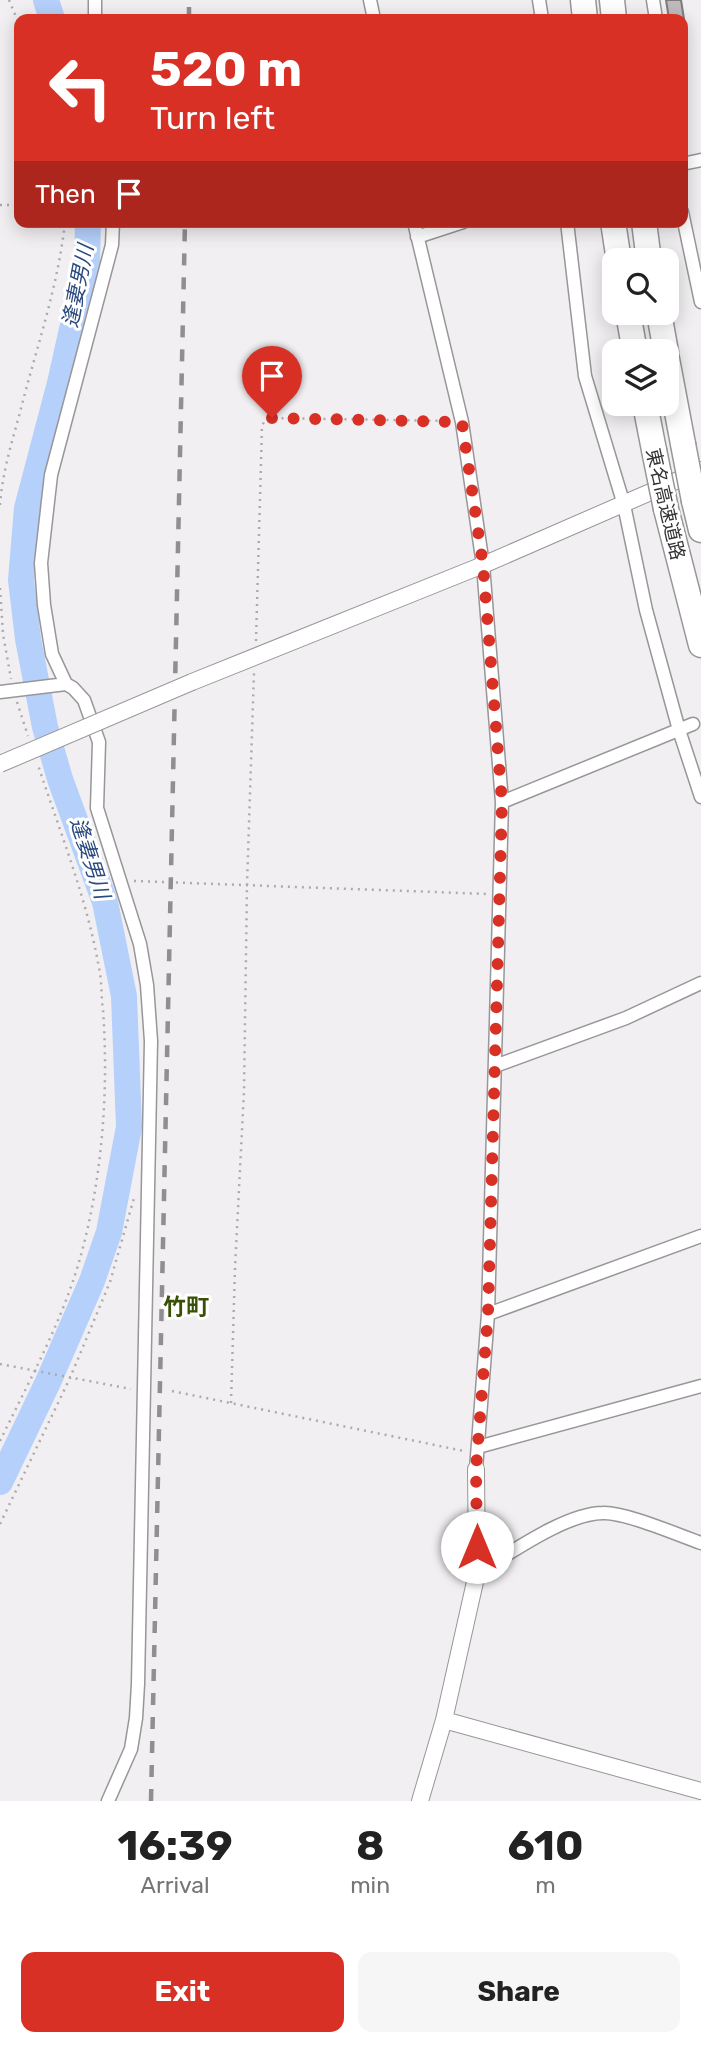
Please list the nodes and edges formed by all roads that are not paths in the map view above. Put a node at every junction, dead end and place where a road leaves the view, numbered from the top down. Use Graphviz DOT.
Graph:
graph roads {
  1 [pos="113,228"];
  2 [pos="415,228"];
  3 [pos="445,228"];
  4 [pos="568,228"];
  5 [pos="615,228"];
  6 [pos="645,228"];
  7 [pos="685,228"];
  8 [pos="417,237"];
  9 [pos="617,248"];
  10 [pos="647,248"];
  11 [pos="701,303"];
  12 [pos="647,416"];
  13 [pos="677,416"];
  14 [pos="701,470"];
  15 [pos="624,505"];
  16 [pos="701,530"];
  17 [pos="483,565"];
  18 [pos="701,645"];
  19 [pos="66,684"];
  20 [pos="10,691"];
  21 [pos="693,724"];
  22 [pos="679,730"];
  23 [pos="0,764"];
  24 [pos="701,797"];
  25 [pos="502,802"];
  26 [pos="701,983"];
  27 [pos="495,1066"];
  28 [pos="701,1236"];
  29 [pos="488,1314"];
  30 [pos="701,1386"];
  31 [pos="477,1457"];
  32 [pos="701,1543"];
  33 [pos="477,1573"];
  34 [pos="444,1720"];
  35 [pos="701,1791"];
  36 [pos="108,1801"];
  37 [pos="420,1801"];
  1 -- 19 [label="street"];
  2 -- 8 [label="street"];
  3 -- 8 [label="street"];
  4 -- 15 [label="street"];
  5 -- 9 [label="highway"];
  6 -- 10 [label="highway"];
  7 -- 11 [label="street"];
  8 -- 17 [label="street"];
  12 -- 18 [label="highway, 東名高速道路, bridge"];
  13 -- 16 [label="highway, 東名高速道路, bridge"];
  14 -- 15 [label="street"];
  15 -- 17 [label="street"];
  15 -- 22 [label="street"];
  17 -- 23 [label="street, bridge"];
  17 -- 25 [label="street"];
  19 -- 20 [label="street"];
  19 -- 36 [label="street"];
  21 -- 22 [label="street"];
  22 -- 24 [label="street"];
  22 -- 25 [label="street"];
  25 -- 27 [label="street"];
  26 -- 27 [label="street"];
  27 -- 29 [label="street"];
  28 -- 29 [label="street"];
  29 -- 31 [label="street"];
  30 -- 31 [label="street"];
  31 -- 33 [label="street"];
  32 -- 33 [label="street"];
  33 -- 34 [label="street"];
  34 -- 35 [label="street"];
  34 -- 37 [label="street"];
}
